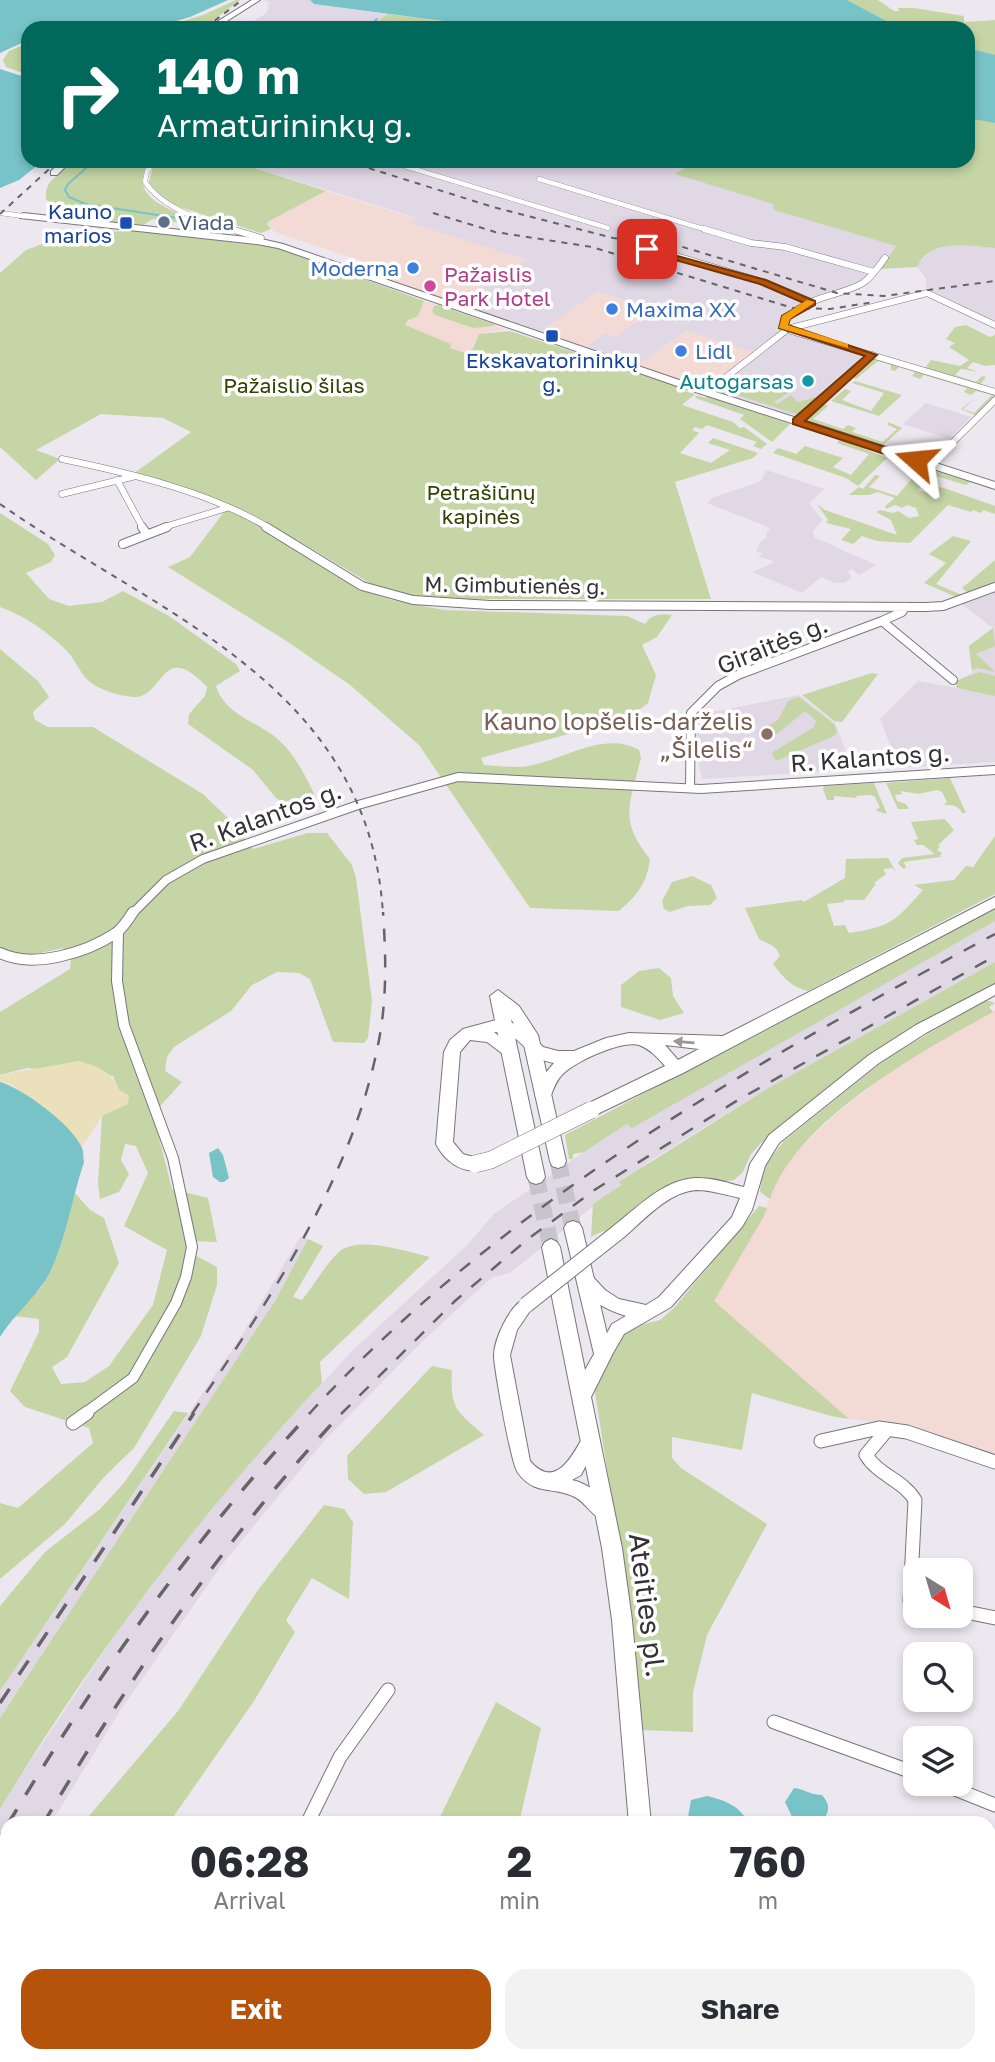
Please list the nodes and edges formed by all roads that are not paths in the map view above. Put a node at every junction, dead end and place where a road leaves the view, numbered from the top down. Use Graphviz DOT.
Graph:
graph roads {
  1 [pos="257,0"];
  2 [pos="222,21"];
  3 [pos="59,168"];
  4 [pos="149,168"];
  5 [pos="411,168"];
  6 [pos="54,173"];
  7 [pos="539,179"];
  8 [pos="0,213"];
  9 [pos="23,216"];
  10 [pos="226,226"];
  11 [pos="608,228"];
  12 [pos="212,236"];
  13 [pos="259,240"];
  14 [pos="636,256"];
  15 [pos="885,258"];
  16 [pos="874,272"];
  17 [pos="811,303"];
  18 [pos="995,325"];
  19 [pos="787,329"];
  20 [pos="872,355"];
  21 [pos="707,392"];
  22 [pos="995,392"];
  23 [pos="995,400"];
  24 [pos="797,422"];
  25 [pos="62,459"];
  26 [pos="930,465"];
  27 [pos="138,475"];
  28 [pos="117,481"];
  29 [pos="995,486"];
  30 [pos="62,494"];
  31 [pos="228,508"];
  32 [pos="146,533"];
  33 [pos="123,544"];
  34 [pos="995,586"];
  35 [pos="905,607"];
  36 [pos="882,621"];
  37 [pos="953,680"];
  38 [pos="995,770"];
  39 [pos="690,789"];
  40 [pos="995,902"];
  41 [pos="118,931"];
  42 [pos="0,953"];
  43 [pos="995,989"];
  44 [pos="498,996"];
  45 [pos="505,1027"];
  46 [pos="484,1028"];
  47 [pos="466,1035"];
  48 [pos="637,1038"];
  49 [pos="731,1040"];
  50 [pos="534,1047"];
  51 [pos="511,1054"];
  52 [pos="575,1057"];
  53 [pos="677,1069"];
  54 [pos="543,1095"];
  55 [pos="558,1161"];
  56 [pos="536,1177"];
  57 [pos="748,1194"];
  58 [pos="573,1228"];
  59 [pos="551,1248"];
  60 [pos="584,1278"];
  61 [pos="648,1312"];
  62 [pos="603,1355"];
  63 [pos="582,1395"];
  64 [pos="73,1423"];
  65 [pos="886,1431"];
  66 [pos="591,1439"];
  67 [pos="821,1441"];
  68 [pos="995,1462"];
  69 [pos="546,1483"];
  70 [pos="606,1514"];
  71 [pos="912,1558"];
  72 [pos="973,1613"];
  73 [pos="995,1618"];
  74 [pos="388,1690"];
  75 [pos="774,1722"];
  76 [pos="903,1769"];
  77 [pos="972,1796"];
  78 [pos="995,1805"];
  79 [pos="311,1816"];
  80 [pos="639,1816"];
  1 -- 2 [label="main road"];
  3 -- 6 [label="main road"];
  4 -- 10 [label="street"];
  5 -- 11 [label="street"];
  7 -- 16 [label="street"];
  8 -- 9 [label="street"];
  9 -- 12 [label="main road"];
  10 -- 12 [label="street"];
  10 -- 13 [label="street"];
  12 -- 13 [label="main road"];
  13 -- 21 [label="main road"];
  14 -- 17 [label="street"];
  15 -- 16 [label="street"];
  16 -- 17 [label="street"];
  17 -- 19 [label="street"];
  18 -- 19 [label="street"];
  19 -- 20 [label="street"];
  19 -- 21 [label="street"];
  20 -- 22 [label="street"];
  20 -- 24 [label="street"];
  21 -- 24 [label="main road"];
  23 -- 26 [label="street"];
  24 -- 26 [label="main road"];
  25 -- 27 [label="street, M. Gimbutienės g."];
  26 -- 29 [label="main road"];
  27 -- 28 [label="street"];
  27 -- 31 [label="street, M. Gimbutienės g."];
  28 -- 30 [label="street"];
  28 -- 32 [label="street"];
  31 -- 32 [label="street"];
  31 -- 35 [label="street, M. Gimbutienės g."];
  32 -- 33 [label="street"];
  34 -- 35 [label="street, M. Gimbutienės g."];
  35 -- 36 [label="street, Giraitės g."];
  36 -- 37 [label="street"];
  36 -- 39 [label="street, Giraitės g."];
  38 -- 39 [label="street, R. Kalantos g."];
  39 -- 41 [label="street, R. Kalantos g."];
  40 -- 49 [label="main road"];
  41 -- 42 [label="street"];
  41 -- 64 [label="street"];
  43 -- 57 [label="main road"];
  44 -- 45 [label="main road"];
  44 -- 46 [label="main road"];
  44 -- 50 [label="main road"];
  45 -- 46 [label="main road"];
  45 -- 50 [label="main road"];
  45 -- 51 [label="main road"];
  46 -- 47 [label="main road"];
  47 -- 51 [label="main road"];
  47 -- 53 [label="main road, bridge"];
  49 -- 48 [label="main road, one-way"];
  48 -- 52 [label="main road"];
  48 -- 53 [label="main road"];
  49 -- 53 [label="main road"];
  50 -- 52 [label="main road"];
  50 -- 54 [label="main road"];
  51 -- 56 [label="main road"];
  52 -- 54 [label="main road"];
  54 -- 55 [label="main road"];
  57 -- 61 [label="main road"];
  57 -- 69 [label="main road, bridge"];
  58 -- 60 [label="main road"];
  59 -- 63 [label="main road, Ateities pl."];
  60 -- 61 [label="main road"];
  60 -- 62 [label="main road"];
  61 -- 62 [label="main road"];
  62 -- 63 [label="main road"];
  63 -- 66 [label="main road, Ateities pl."];
  65 -- 67 [label="street"];
  65 -- 68 [label="street"];
  65 -- 71 [label="street"];
  66 -- 69 [label="main road"];
  66 -- 70 [label="main road, Ateities pl."];
  69 -- 70 [label="main road"];
  70 -- 80 [label="main road, Ateities pl."];
  72 -- 73 [label="street"];
  74 -- 79 [label="street"];
  75 -- 76 [label="street"];
  77 -- 78 [label="street"];
}
